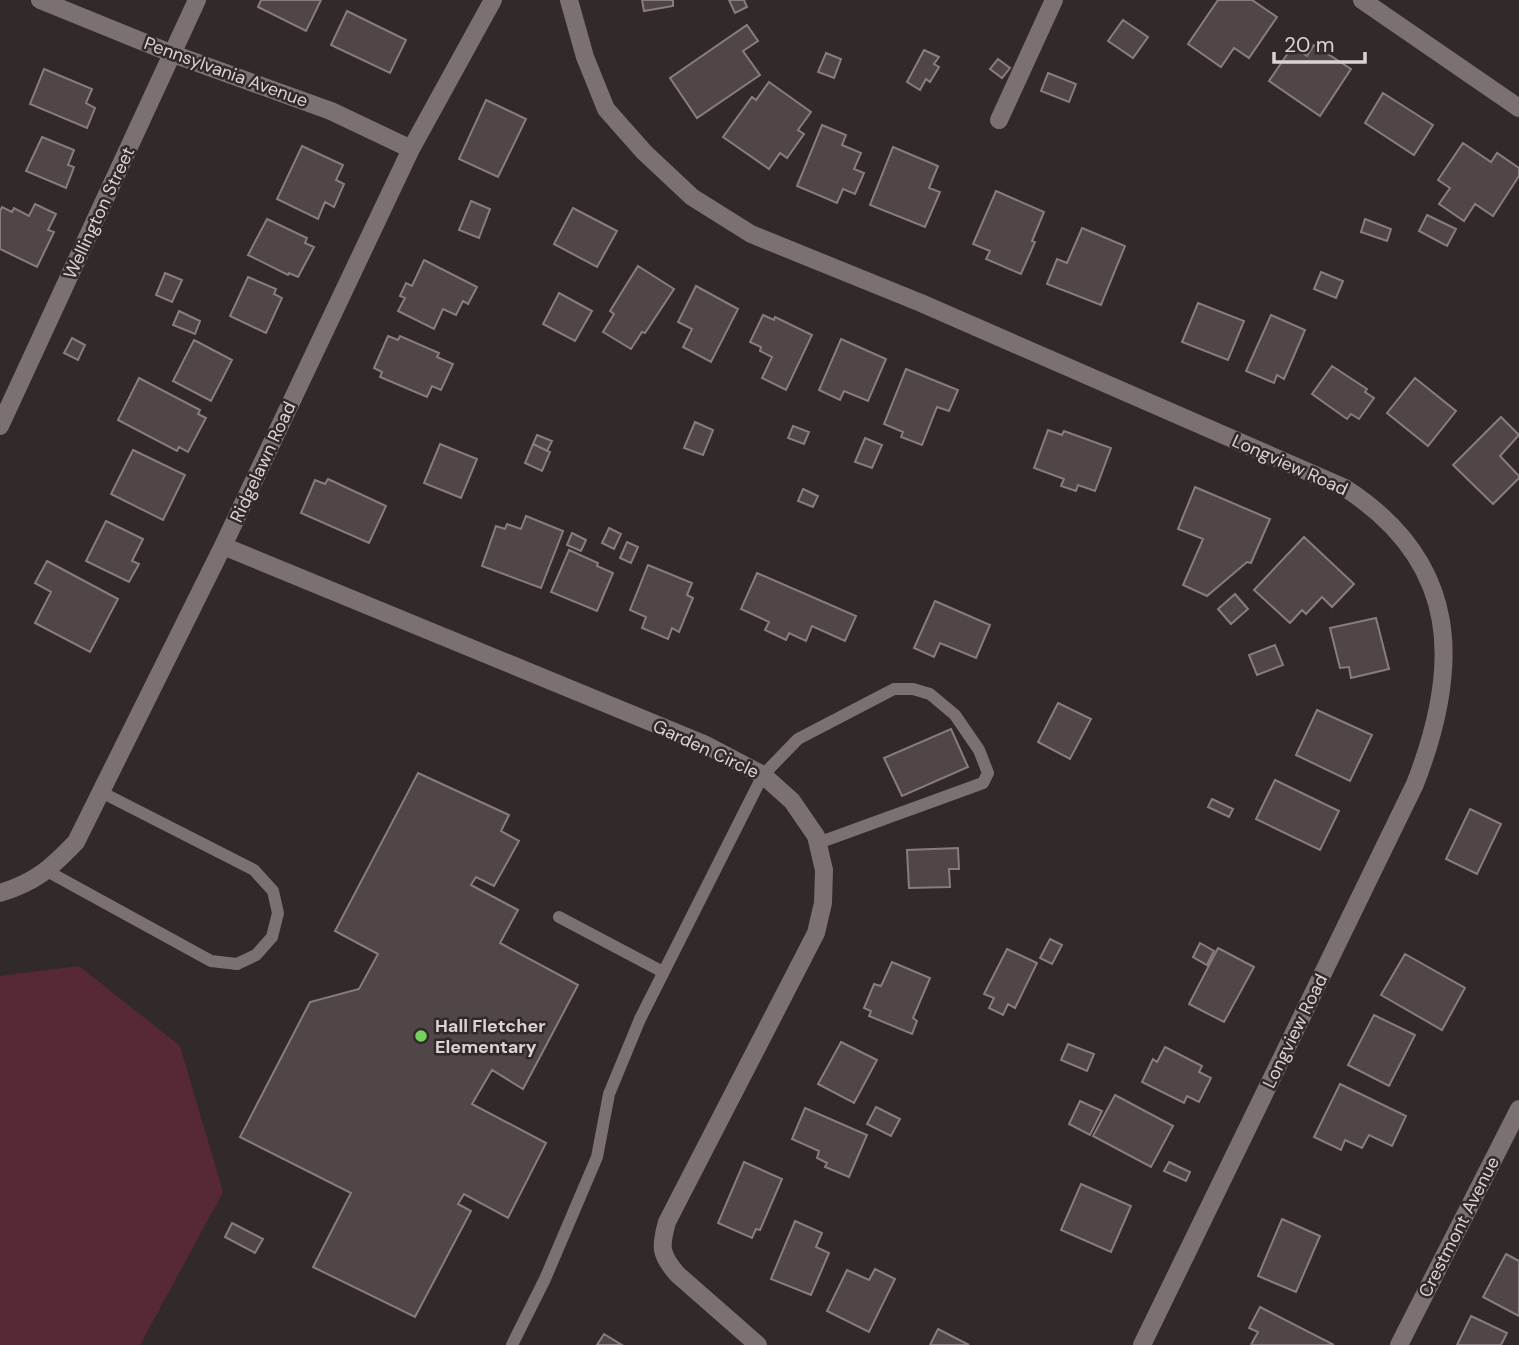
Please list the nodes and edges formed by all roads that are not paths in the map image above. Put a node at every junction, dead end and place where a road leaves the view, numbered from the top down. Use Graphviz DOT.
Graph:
graph roads {
  1 [pos="40,0"];
  2 [pos="197,0"];
  3 [pos="493,0"];
  4 [pos="569,0"];
  5 [pos="1054,0"];
  6 [pos="1371,2"];
  7 [pos="173,54"];
  8 [pos="1519,108"];
  9 [pos="999,120"];
  10 [pos="411,149"];
  11 [pos="0,426"];
  12 [pos="223,546"];
  13 [pos="763,775"];
  14 [pos="101,792"];
  15 [pos="818,842"];
  16 [pos="47,871"];
  17 [pos="0,892"];
  18 [pos="559,917"];
  19 [pos="663,972"];
  20 [pos="1519,1109"];
  21 [pos="512,1345"];
  22 [pos="758,1345"];
  23 [pos="1142,1345"];
  24 [pos="1399,1345"];
  1 -- 7 [label="street, Pennsylvania Avenue"];
  2 -- 7 [label="street, Wellington Street"];
  3 -- 10 [label="street, Ridgelawn Road"];
  4 -- 23 [label="street, Longview Road"];
  5 -- 9 [label="street"];
  6 -- 8 [label="street"];
  7 -- 10 [label="street, Pennsylvania Avenue"];
  7 -- 11 [label="street, Wellington Street"];
  10 -- 12 [label="street, Ridgelawn Road"];
  12 -- 13 [label="street, Garden Circle"];
  12 -- 14 [label="street, Ridgelawn Road"];
  13 -- 15 [label="street, Garden Circle"];
  13 -- 15 [label="lane"];
  13 -- 19 [label="lane"];
  14 -- 16 [label="street, Ridgelawn Road"];
  14 -- 16 [label="lane"];
  15 -- 22 [label="street, Garden Circle"];
  16 -- 17 [label="street, Ridgelawn Road"];
  18 -- 19 [label="lane"];
  19 -- 21 [label="lane"];
  20 -- 24 [label="street, Crestmont Avenue"];
}
